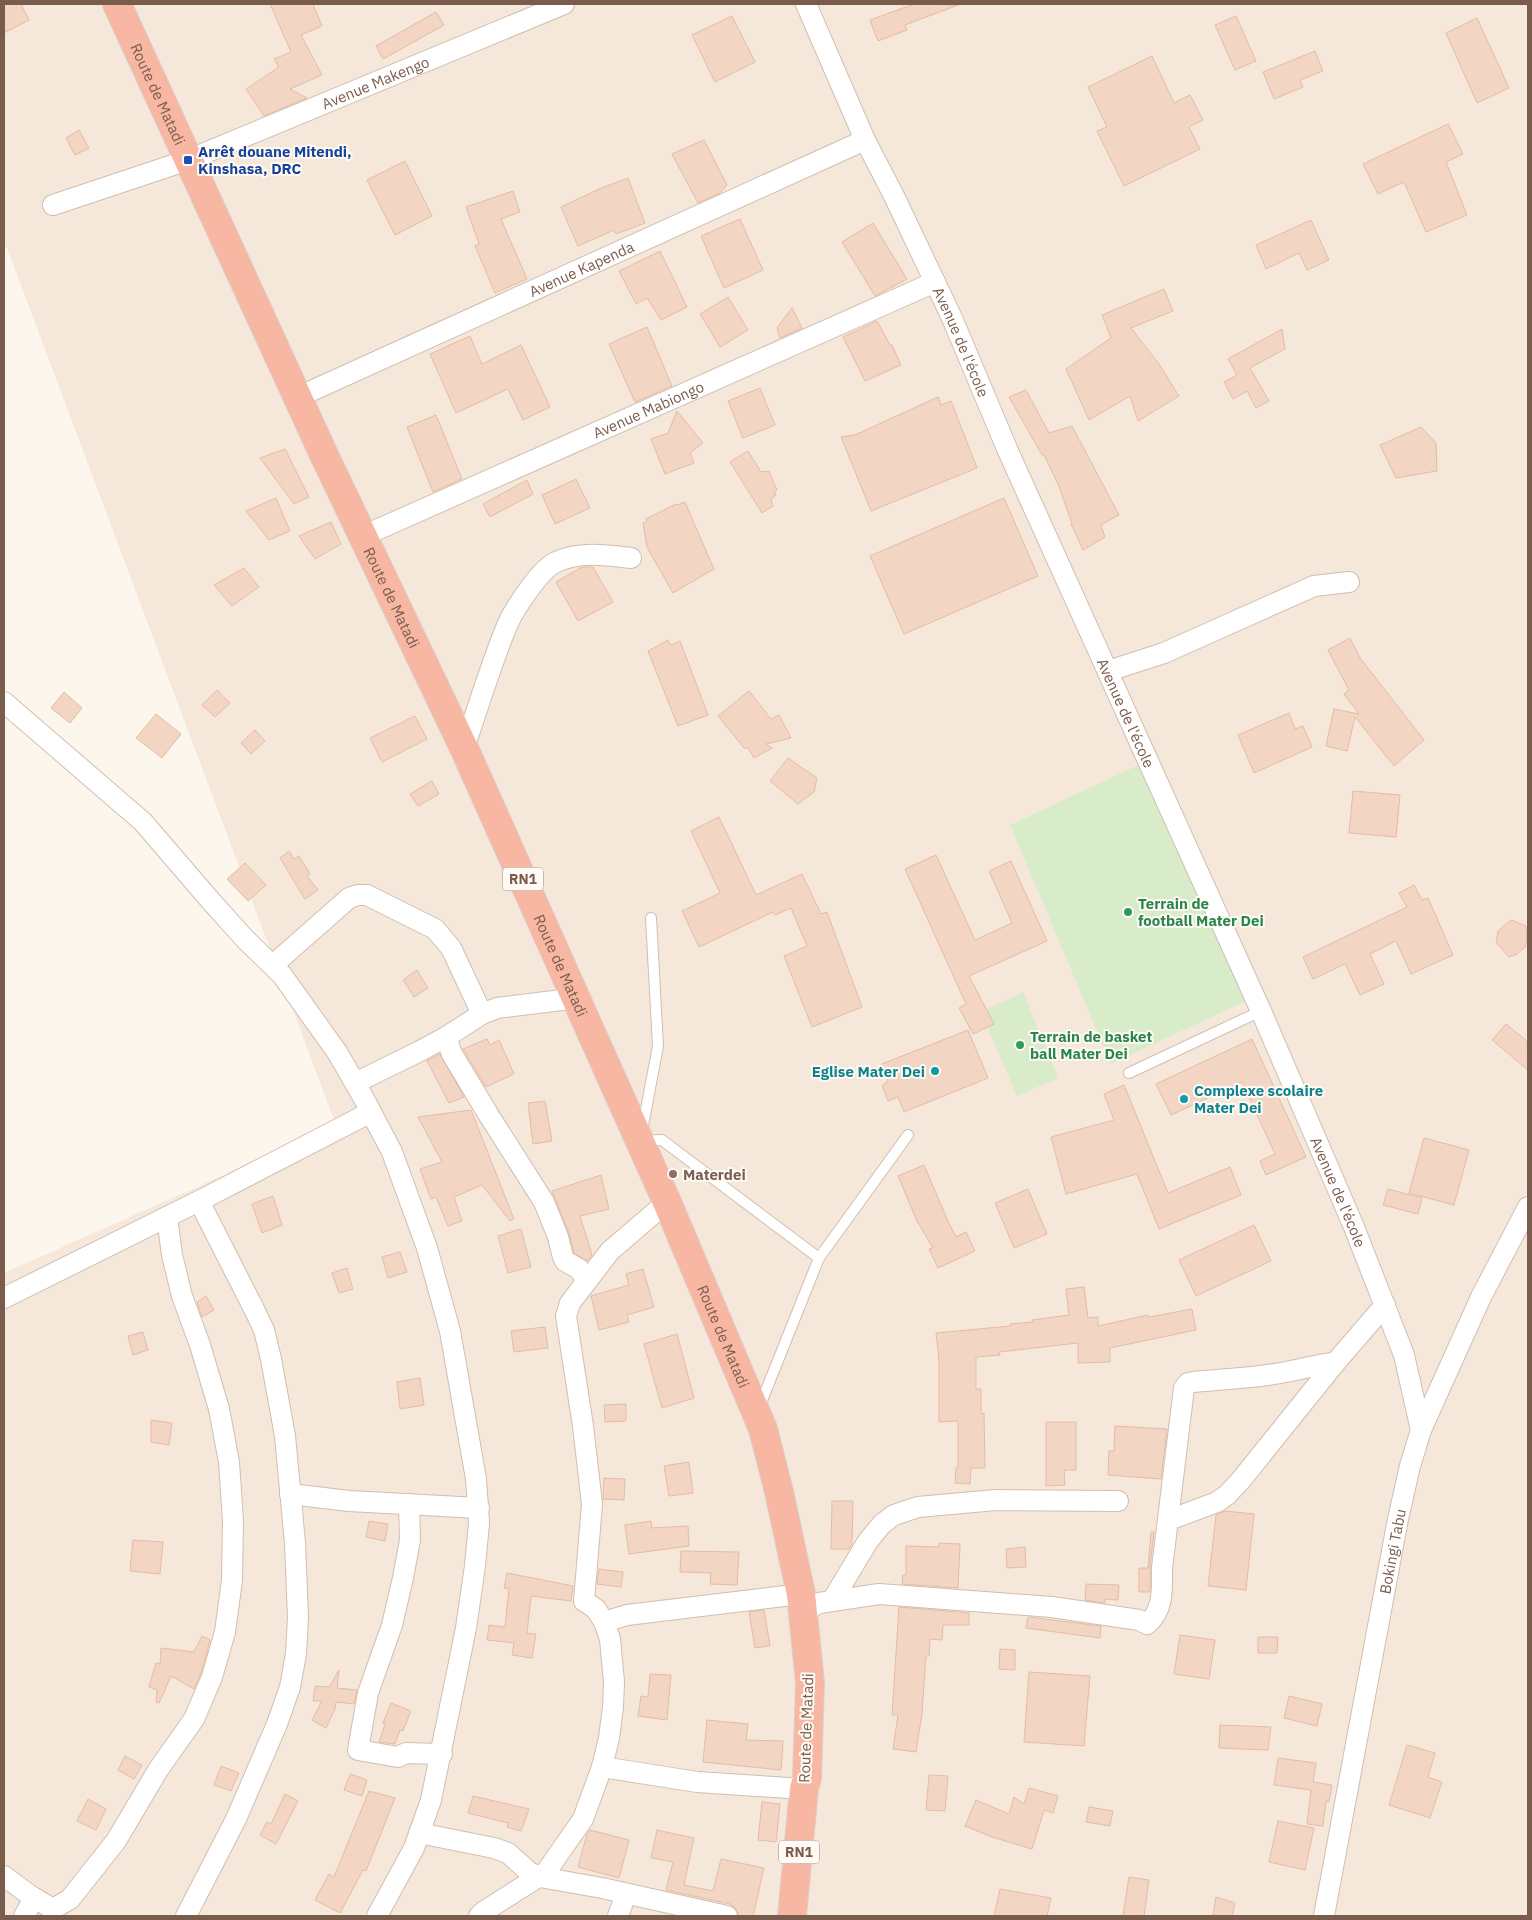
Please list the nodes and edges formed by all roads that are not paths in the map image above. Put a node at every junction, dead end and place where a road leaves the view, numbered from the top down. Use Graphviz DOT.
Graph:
graph roads {
  1 [pos="117,4"];
  2 [pos="564,4"];
  3 [pos="806,4"];
  4 [pos="865,140"];
  5 [pos="188,160"];
  6 [pos="53,206"];
  7 [pos="935,282"];
  8 [pos="298,397"];
  9 [pos="363,536"];
  10 [pos="631,558"];
  11 [pos="1349,582"];
  12 [pos="1108,671"];
  13 [pos="4,702"];
  14 [pos="464,748"];
  15 [pos="651,918"];
  16 [pos="273,965"];
  17 [pos="578,998"];
  18 [pos="1261,1012"];
  19 [pos="482,1014"];
  20 [pos="446,1036"];
  21 [pos="1128,1073"];
  22 [pos="355,1083"];
  23 [pos="371,1112"];
  24 [pos="908,1136"];
  25 [pos="640,1141"];
  26 [pos="199,1201"];
  27 [pos="667,1202"];
  28 [pos="1528,1207"];
  29 [pos="167,1217"];
  30 [pos="818,1258"];
  31 [pos="587,1281"];
  32 [pos="4,1298"];
  33 [pos="1385,1305"];
  34 [pos="1335,1364"];
  35 [pos="756,1414"];
  36 [pos="1422,1430"];
  37 [pos="290,1494"];
  38 [pos="1118,1501"];
  39 [pos="409,1504"];
  40 [pos="479,1508"];
  41 [pos="1169,1520"];
  42 [pos="832,1601"];
  43 [pos="802,1603"];
  44 [pos="604,1622"];
  45 [pos="442,1754"];
  46 [pos="602,1766"];
  47 [pos="804,1788"];
  48 [pos="420,1833"];
  49 [pos="4,1876"];
  50 [pos="540,1877"];
  51 [pos="626,1894"];
  52 [pos="34,1898"];
  53 [pos="24,1916"];
  54 [pos="186,1916"];
  55 [pos="377,1916"];
  56 [pos="479,1916"];
  57 [pos="618,1916"];
  58 [pos="727,1916"];
  59 [pos="792,1916"];
  60 [pos="1324,1916"];
  1 -- 5 [label="highway, Route de Matadi / RN1"];
  2 -- 5 [label="street, Avenue Makengo"];
  3 -- 4 [label="street, Avenue de l'école"];
  4 -- 7 [label="street, Avenue de l'école"];
  4 -- 8 [label="street, Avenue Kapenda"];
  5 -- 6 [label="street, Avenue Makengo"];
  5 -- 8 [label="highway, Route de Matadi / RN1"];
  7 -- 9 [label="street, Avenue Mabiongo"];
  7 -- 12 [label="street, Avenue de l'école"];
  8 -- 9 [label="highway, Route de Matadi / RN1"];
  9 -- 14 [label="highway, Route de Matadi / RN1"];
  10 -- 14 [label="street"];
  11 -- 12 [label="street"];
  12 -- 18 [label="street, Avenue de l'école"];
  13 -- 16 [label="street"];
  14 -- 17 [label="highway, Route de Matadi / RN1"];
  15 -- 25 [label="lane"];
  16 -- 19 [label="street"];
  16 -- 22 [label="street"];
  17 -- 19 [label="street"];
  17 -- 25 [label="highway, Route de Matadi / RN1"];
  18 -- 21 [label="lane"];
  18 -- 33 [label="street, Avenue de l'école"];
  19 -- 20 [label="street"];
  20 -- 22 [label="street"];
  20 -- 31 [label="street"];
  22 -- 23 [label="street"];
  23 -- 26 [label="street"];
  23 -- 40 [label="street"];
  24 -- 30 [label="lane"];
  25 -- 27 [label="highway, Route de Matadi / RN1"];
  25 -- 30 [label="lane"];
  26 -- 29 [label="street"];
  26 -- 37 [label="street"];
  27 -- 31 [label="street"];
  27 -- 35 [label="highway, Route de Matadi / RN1"];
  28 -- 36 [label="street, Bokingi Tabu"];
  29 -- 32 [label="street"];
  29 -- 52 [label="street"];
  30 -- 35 [label="lane"];
  31 -- 44 [label="street"];
  33 -- 34 [label="street"];
  33 -- 36 [label="street, Avenue de l'école"];
  34 -- 41 [label="street"];
  34 -- 41 [label="street"];
  35 -- 43 [label="highway, Route de Matadi / RN1"];
  36 -- 60 [label="street, Bokingi Tabu"];
  37 -- 39 [label="street"];
  37 -- 54 [label="street"];
  38 -- 42 [label="street"];
  39 -- 40 [label="street"];
  39 -- 45 [label="street"];
  40 -- 45 [label="street"];
  41 -- 42 [label="street"];
  42 -- 43 [label="street"];
  43 -- 44 [label="street"];
  43 -- 47 [label="highway, Route de Matadi / RN1"];
  44 -- 46 [label="street"];
  45 -- 48 [label="street"];
  46 -- 47 [label="street"];
  46 -- 50 [label="street"];
  47 -- 59 [label="highway, Route de Matadi / RN1"];
  48 -- 50 [label="street"];
  48 -- 55 [label="street"];
  49 -- 52 [label="street"];
  50 -- 51 [label="street"];
  50 -- 56 [label="street"];
  51 -- 57 [label="street"];
  51 -- 58 [label="street"];
  52 -- 53 [label="street"];
}
